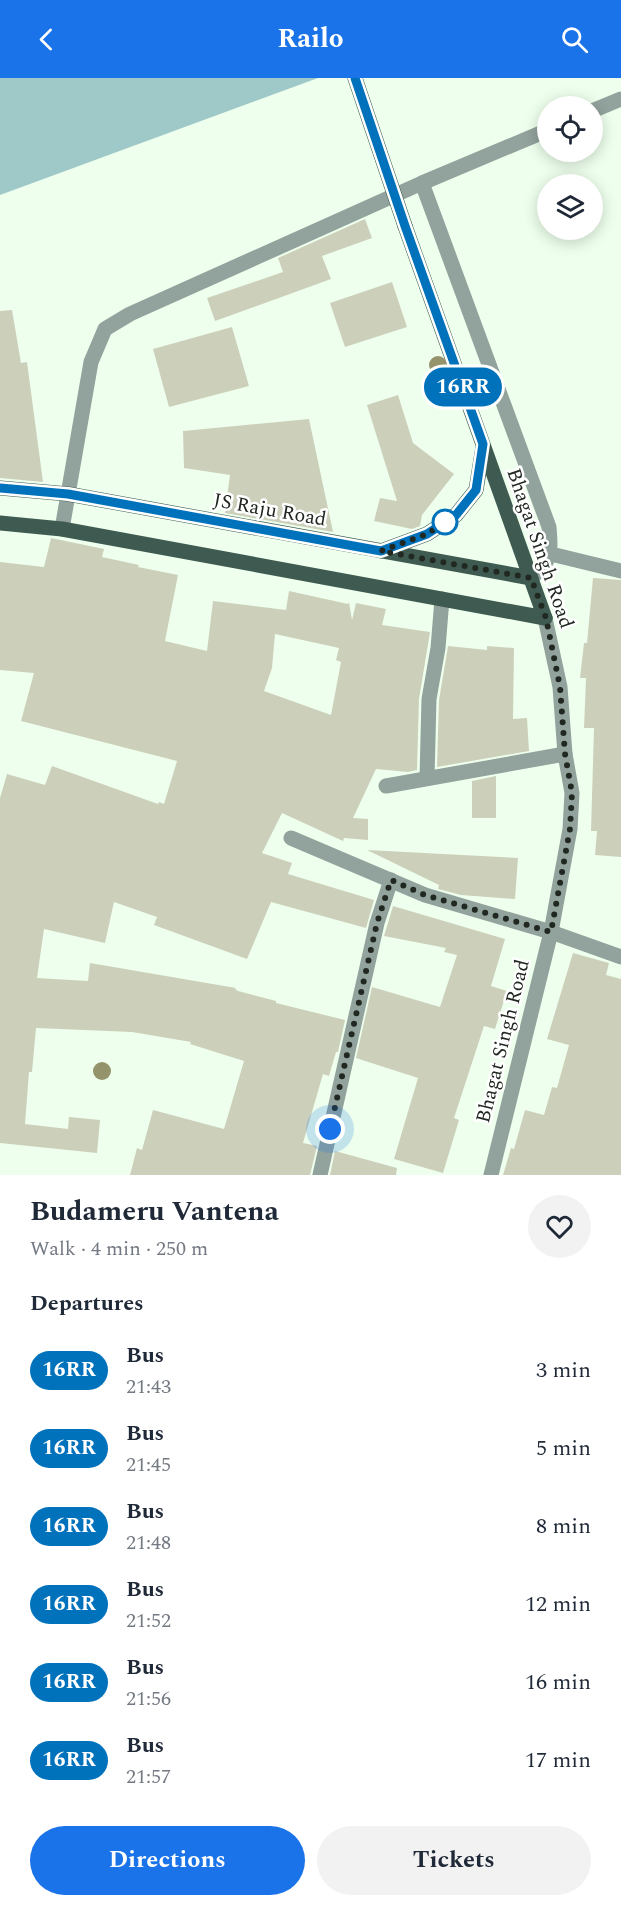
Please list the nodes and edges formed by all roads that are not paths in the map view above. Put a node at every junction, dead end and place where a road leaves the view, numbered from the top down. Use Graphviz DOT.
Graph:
graph roads {
  1 [pos="355,78"];
  2 [pos="621,99"];
  3 [pos="603,106"];
  4 [pos="537,135"];
  5 [pos="422,183"];
  6 [pos="483,444"];
  7 [pos="0,488"];
  8 [pos="68,494"];
  9 [pos="0,523"];
  10 [pos="62,529"];
  11 [pos="381,551"];
  12 [pos="551,554"];
  13 [pos="621,571"];
  14 [pos="531,578"];
  15 [pos="442,598"];
  16 [pos="546,618"];
  17 [pos="565,754"];
  18 [pos="427,778"];
  19 [pos="386,786"];
  20 [pos="291,838"];
  21 [pos="391,880"];
  22 [pos="551,932"];
  23 [pos="621,957"];
  24 [pos="320,1175"];
  25 [pos="491,1175"];
  1 -- 6 [label="main road, Bhagat Singh Road, bridge"];
  2 -- 3 [label="street"];
  4 -- 5 [label="street"];
  5 -- 8 [label="street"];
  5 -- 12 [label="street"];
  6 -- 11 [label="main road"];
  6 -- 14 [label="main road, Bhagat Singh Road"];
  7 -- 8 [label="main road, JS Raju Road"];
  8 -- 10 [label="street"];
  8 -- 11 [label="main road, JS Raju Road"];
  9 -- 10 [label="main road"];
  10 -- 15 [label="main road"];
  11 -- 14 [label="main road, JS Raju Road"];
  12 -- 13 [label="street"];
  12 -- 14 [label="street"];
  14 -- 16 [label="main road, Bhagat Singh Road"];
  15 -- 16 [label="main road"];
  15 -- 18 [label="street"];
  16 -- 17 [label="street, Bhagat Singh Road"];
  17 -- 18 [label="street"];
  17 -- 22 [label="street, Bhagat Singh Road"];
  18 -- 19 [label="street"];
  20 -- 21 [label="street"];
  21 -- 22 [label="street"];
  21 -- 24 [label="street"];
  22 -- 23 [label="street"];
  22 -- 25 [label="street, Bhagat Singh Road"];
}
